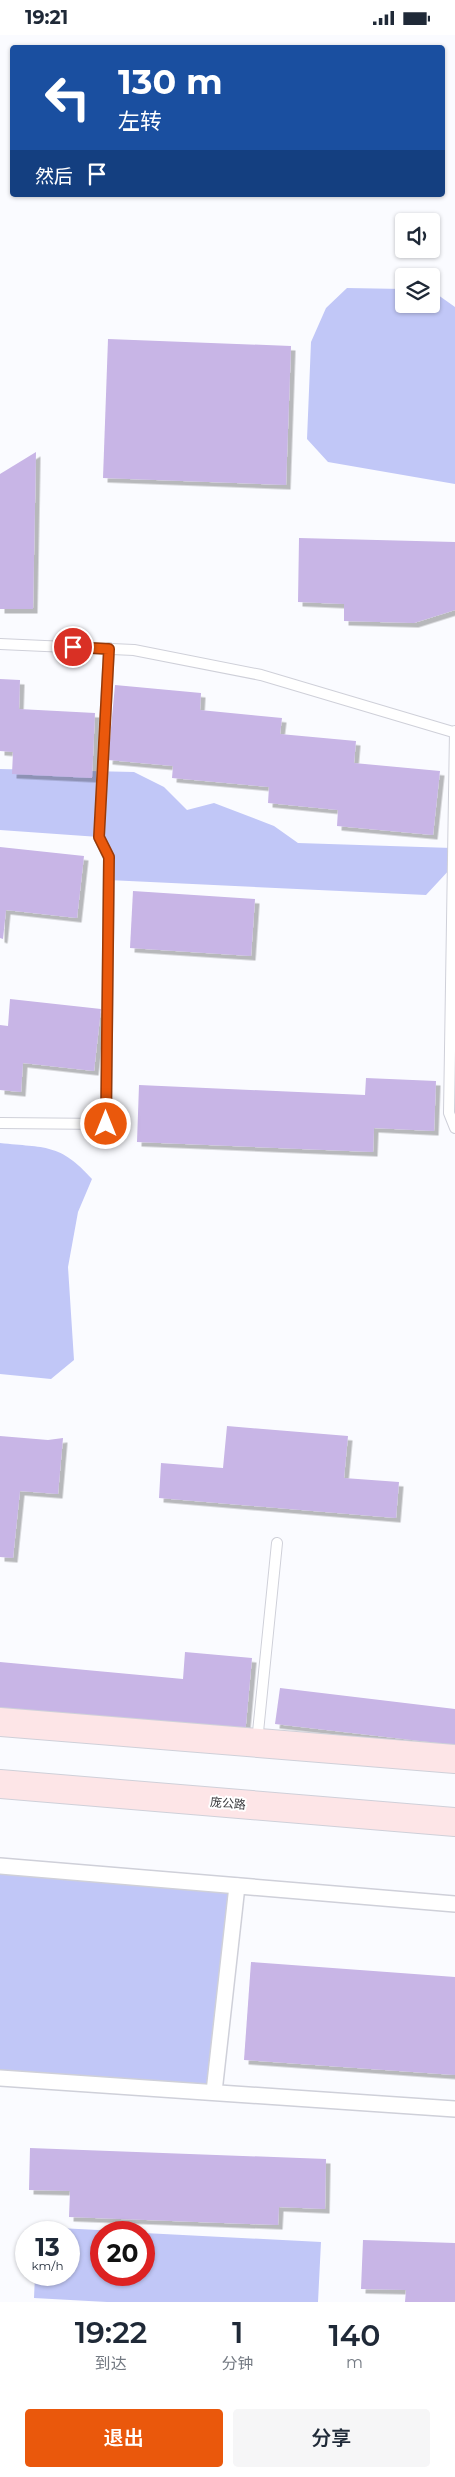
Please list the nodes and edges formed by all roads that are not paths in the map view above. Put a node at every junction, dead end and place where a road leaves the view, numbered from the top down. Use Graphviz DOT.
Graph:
graph roads {
  1 [pos="0,644"];
  2 [pos="109,649"];
  3 [pos="454,731"];
  4 [pos="0,1123"];
  5 [pos="455,1128"];
  6 [pos="277,1543"];
  7 [pos="0,1722"];
  8 [pos="257,1743"];
  9 [pos="455,1759"];
  10 [pos="0,1784"];
  11 [pos="455,1822"];
  12 [pos="0,1866"];
  13 [pos="237,1885"];
  14 [pos="455,1904"];
  15 [pos="0,2078"];
  16 [pos="214,2092"];
  17 [pos="455,2109"];
  1 -- 2 [label="lane"];
  2 -- 3 [label="lane"];
  2 -- 4 [label="lane"];
  3 -- 5 [label="lane"];
  6 -- 8 [label="lane"];
  7 -- 8 [label="main road"];
  8 -- 9 [label="main road"];
  10 -- 11 [label="main road, 庞公路"];
  12 -- 13 [label="street"];
  13 -- 14 [label="street"];
  13 -- 16 [label="street"];
  15 -- 16 [label="street"];
  16 -- 17 [label="street"];
}
